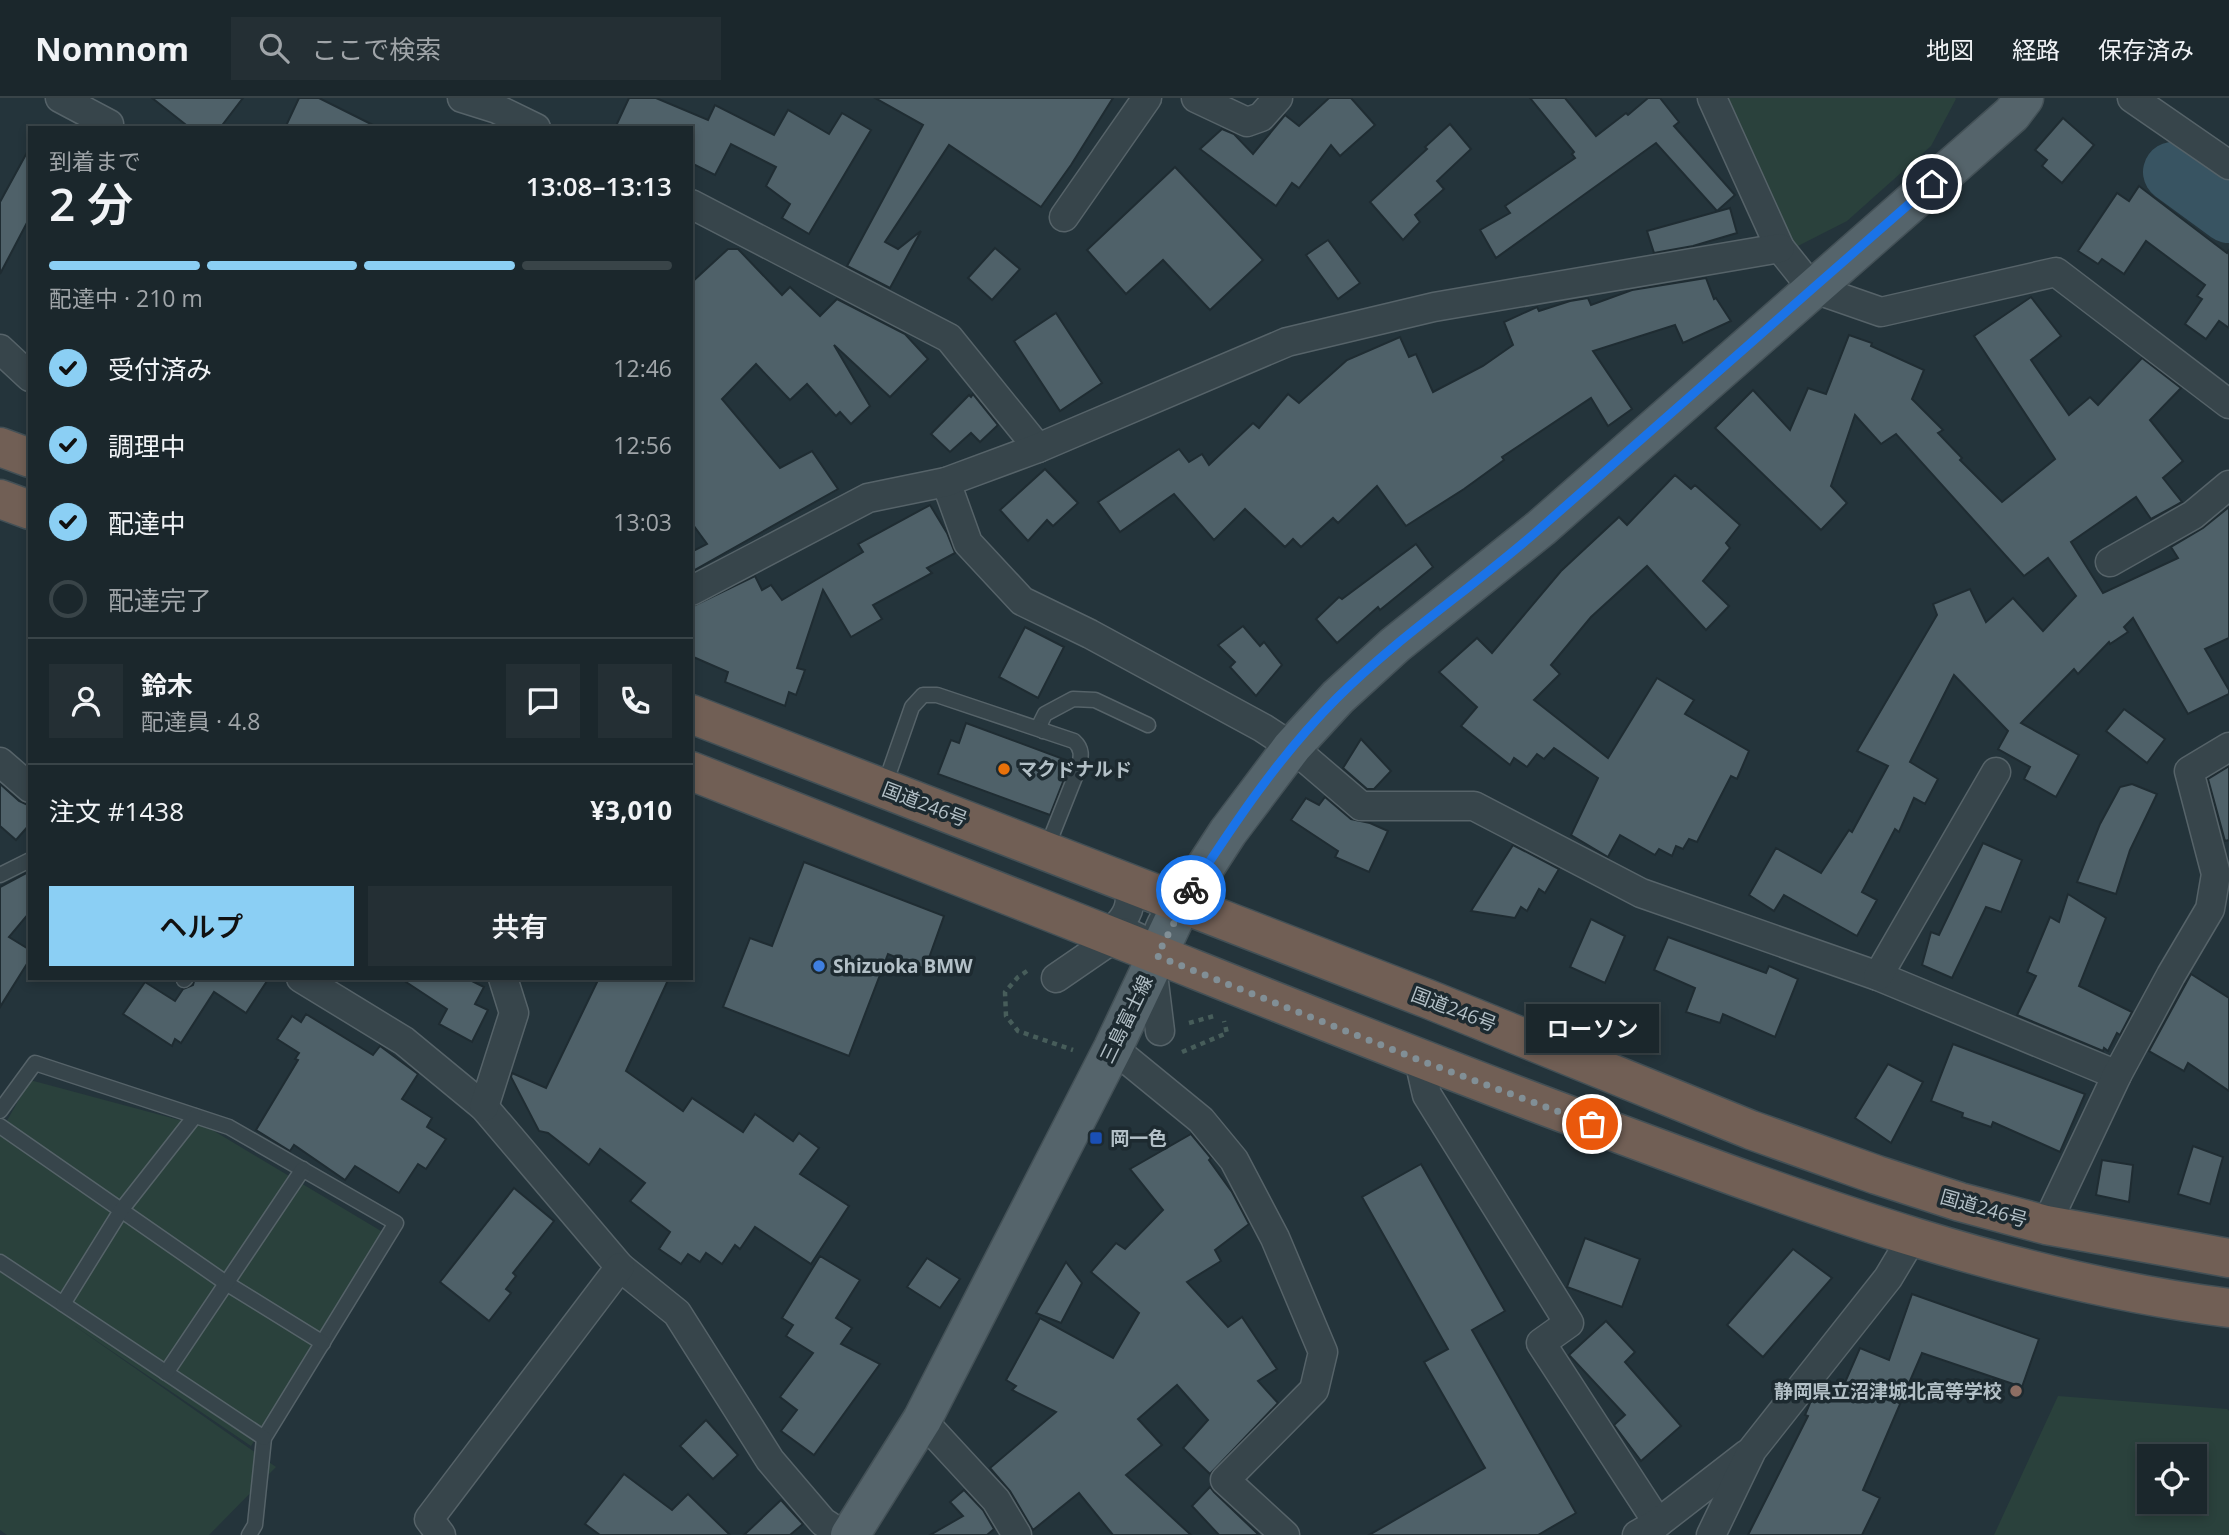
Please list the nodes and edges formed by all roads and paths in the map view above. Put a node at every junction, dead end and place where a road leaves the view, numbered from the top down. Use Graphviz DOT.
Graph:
graph roads {
  1 [pos="60,98"];
  2 [pos="462,98"];
  3 [pos="1147,98"];
  4 [pos="1196,98"];
  5 [pos="1279,98"];
  6 [pos="1713,98"];
  7 [pos="2024,98"];
  8 [pos="2132,98"];
  9 [pos="496,104"];
  10 [pos="109,124"];
  11 [pos="533,126"];
  12 [pos="2229,165"];
  13 [pos="693,205"];
  14 [pos="1064,218"];
  15 [pos="1780,248"];
  16 [pos="1812,288"];
  17 [pos="0,349"];
  18 [pos="28,374"];
  19 [pos="2229,404"];
  20 [pos="0,447"];
  21 [pos="1038,448"];
  22 [pos="28,457"];
  23 [pos="946,482"];
  24 [pos="2229,485"];
  25 [pos="0,499"];
  26 [pos="28,509"];
  27 [pos="2110,562"];
  28 [pos="693,591"];
  29 [pos="693,715"];
  30 [pos="1148,726"];
  31 [pos="1043,731"];
  32 [pos="1292,747"];
  33 [pos="2229,747"];
  34 [pos="0,762"];
  35 [pos="693,772"];
  36 [pos="1996,772"];
  37 [pos="28,786"];
  38 [pos="884,788"];
  39 [pos="1046,850"];
  40 [pos="28,861"];
  41 [pos="0,875"];
  42 [pos="2223,876"];
  43 [pos="1182,903"];
  44 [pos="1123,932"];
  45 [pos="1153,949"];
  46 [pos="1878,976"];
  47 [pos="1056,978"];
  48 [pos="303,980"];
  49 [pos="504,980"];
  50 [pos="1160,1031"];
  51 [pos="1113,1048"];
  52 [pos="1074,1050"];
  53 [pos="1419,1060"];
  54 [pos="2117,1075"];
  55 [pos="484,1107"];
  56 [pos="0,1111"];
  57 [pos="195,1116"];
  58 [pos="0,1126"];
  59 [pos="303,1169"];
  60 [pos="122,1209"];
  61 [pos="2046,1225"];
  62 [pos="1912,1238"];
  63 [pos="2229,1258"];
  64 [pos="0,1262"];
  65 [pos="620,1266"];
  66 [pos="226,1283"];
  67 [pos="63,1304"];
  68 [pos="2229,1308"];
  69 [pos="323,1343"];
  70 [pos="166,1373"];
  71 [pos="922,1420"];
  72 [pos="264,1438"];
  73 [pos="1752,1450"];
  74 [pos="1647,1529"];
  75 [pos="249,1535"];
  76 [pos="440,1535"];
  77 [pos="843,1535"];
  78 [pos="850,1535"];
  79 [pos="1017,1535"];
  80 [pos="1285,1535"];
  81 [pos="1711,1535"];
  1 -- 10 [label="street"];
  2 -- 9 [label="street"];
  3 -- 14 [label="street"];
  4 -- 5 [label="street"];
  6 -- 15 [label="street"];
  7 -- 16 [label="main road, 三島富士線"];
  8 -- 12 [label="street"];
  9 -- 11 [label="street"];
  13 -- 21 [label="street"];
  15 -- 16 [label="street"];
  15 -- 21 [label="street"];
  16 -- 19 [label="street"];
  16 -- 32 [label="main road, 三島富士線"];
  17 -- 18 [label="street"];
  20 -- 22 [label="highway"];
  21 -- 23 [label="street"];
  23 -- 28 [label="street"];
  23 -- 32 [label="street"];
  24 -- 27 [label="street"];
  25 -- 26 [label="highway"];
  29 -- 38 [label="highway, 国道246号"];
  30 -- 31 [label="lane"];
  31 -- 38 [label="lane"];
  31 -- 39 [label="lane"];
  32 -- 43 [label="main road, 三島富士線"];
  32 -- 46 [label="street"];
  33 -- 42 [label="street"];
  34 -- 37 [label="street"];
  35 -- 45 [label="highway"];
  36 -- 46 [label="street"];
  38 -- 39 [label="highway, 国道246号"];
  39 -- 43 [label="highway, 国道246号"];
  40 -- 41 [label="lane"];
  42 -- 54 [label="street"];
  43 -- 45 [label="main road, 三島富士線"];
  43 -- 61 [label="highway, 国道246号"];
  44 -- 45 [label="street"];
  44 -- 45 [label="street"];
  44 -- 47 [label="street"];
  45 -- 50 [label="street"];
  45 -- 51 [label="main road, 三島富士線"];
  45 -- 53 [label="highway"];
  46 -- 54 [label="street"];
  47 -- 52 [label="path"];
  48 -- 55 [label="street"];
  49 -- 55 [label="street"];
  51 -- 71 [label="main road, 三島富士線"];
  51 -- 80 [label="street"];
  53 -- 62 [label="highway"];
  53 -- 74 [label="street"];
  54 -- 61 [label="street"];
  55 -- 65 [label="street"];
  56 -- 57 [label="lane"];
  57 -- 59 [label="lane"];
  57 -- 60 [label="lane"];
  58 -- 60 [label="lane"];
  59 -- 66 [label="lane"];
  59 -- 69 [label="lane"];
  60 -- 66 [label="lane"];
  60 -- 67 [label="lane"];
  61 -- 63 [label="highway, 国道246号"];
  62 -- 68 [label="highway"];
  62 -- 73 [label="street"];
  64 -- 67 [label="lane"];
  65 -- 76 [label="street"];
  65 -- 77 [label="street"];
  66 -- 69 [label="lane"];
  66 -- 70 [label="lane"];
  67 -- 70 [label="lane"];
  69 -- 72 [label="lane"];
  70 -- 72 [label="lane"];
  71 -- 78 [label="main road, 三島富士線"];
  71 -- 79 [label="street"];
  72 -- 75 [label="lane"];
  73 -- 74 [label="street"];
  73 -- 81 [label="street"];
}
